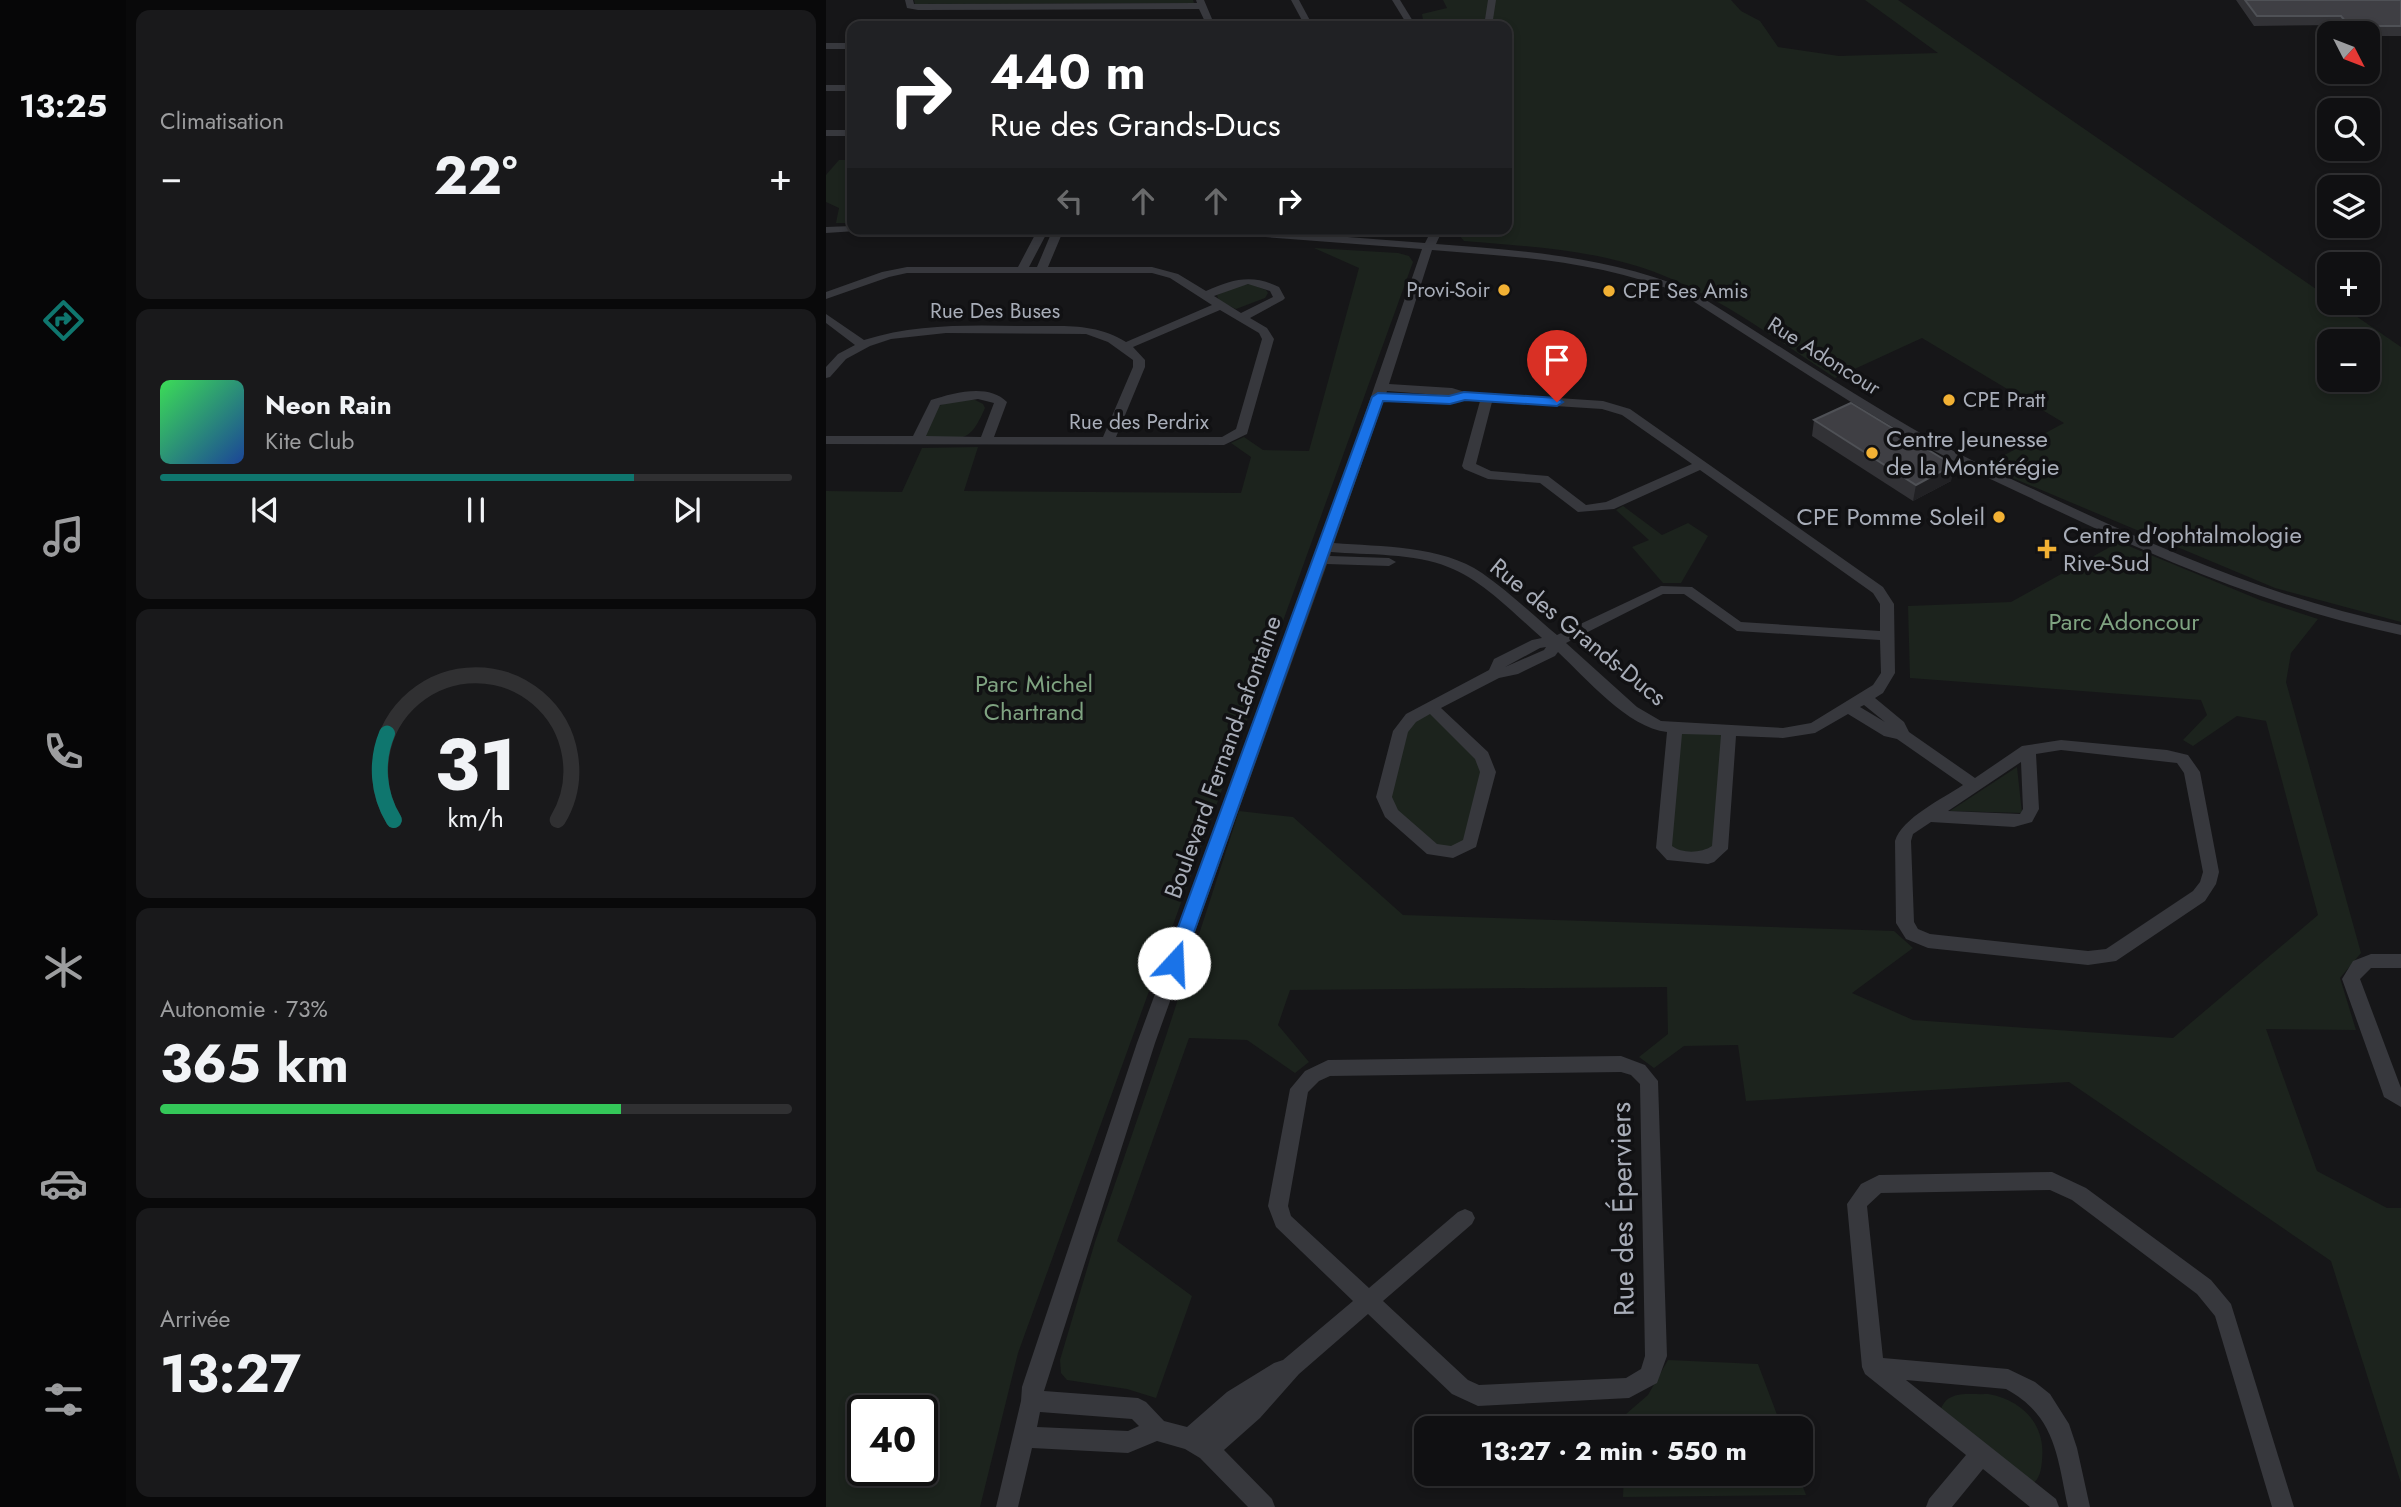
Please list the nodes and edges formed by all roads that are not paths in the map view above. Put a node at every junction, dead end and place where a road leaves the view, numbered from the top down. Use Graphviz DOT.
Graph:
graph roads {
  1 [pos="909,0"];
  2 [pos="1295,0"];
  3 [pos="1396,0"];
  4 [pos="1492,0"];
  5 [pos="1202,3"];
  6 [pos="1209,21"];
  7 [pos="1306,21"];
  8 [pos="1409,21"];
  9 [pos="1489,21"];
  10 [pos="826,46"];
  11 [pos="847,46"];
  12 [pos="826,88"];
  13 [pos="847,88"];
  14 [pos="826,133"];
  15 [pos="847,133"];
  16 [pos="847,229"];
  17 [pos="826,230"];
  18 [pos="1041,235"];
  19 [pos="1056,235"];
  20 [pos="1293,235"];
  21 [pos="1435,235"];
  22 [pos="1429,247"];
  23 [pos="1022,270"];
  24 [pos="1041,270"];
  25 [pos="828,293"];
  26 [pos="1206,295"];
  27 [pos="1221,305"];
  28 [pos="826,317"];
  29 [pos="1242,317"];
  30 [pos="864,346"];
  31 [pos="1124,347"];
  32 [pos="826,374"];
  33 [pos="1380,392"];
  34 [pos="1487,398"];
  35 [pos="826,440"];
  36 [pos="917,441"];
  37 [pos="986,441"];
  38 [pos="1108,441"];
  39 [pos="1701,465"];
  40 [pos="1324,553"];
  41 [pos="2401,630"];
  42 [pos="1887,636"];
  43 [pos="1556,642"];
  44 [pos="1865,698"];
  45 [pos="1431,708"];
  46 [pos="1849,708"];
  47 [pos="1675,728"];
  48 [pos="1730,732"];
  49 [pos="1902,735"];
  50 [pos="2028,750"];
  51 [pos="1973,785"];
  52 [pos="1927,816"];
  53 [pos="2401,961"];
  54 [pos="2401,1099"];
  55 [pos="1465,1218"];
  56 [pos="1368,1301"];
  57 [pos="1873,1367"];
  58 [pos="1032,1401"];
  59 [pos="1157,1430"];
  60 [pos="1023,1437"];
  61 [pos="1199,1445"];
  62 [pos="1980,1454"];
  63 [pos="1007,1507"];
  64 [pos="1264,1507"];
  65 [pos="1937,1507"];
  66 [pos="2048,1507"];
  67 [pos="2079,1507"];
  68 [pos="2283,1507"];
  1 -- 5 [label="street"];
  2 -- 7 [label="street"];
  3 -- 8 [label="street"];
  4 -- 9 [label="street"];
  5 -- 6 [label="street"];
  10 -- 11 [label="street"];
  12 -- 13 [label="street"];
  14 -- 15 [label="street"];
  16 -- 17 [label="street"];
  18 -- 23 [label="street"];
  19 -- 24 [label="street"];
  20 -- 22 [label="street, Rue Adoncour"];
  21 -- 22 [label="street, Boulevard Fernand-Lafontaine"];
  22 -- 33 [label="street, Boulevard Fernand-Lafontaine"];
  22 -- 41 [label="street, Rue Adoncour"];
  23 -- 24 [label="street, Rue des Perdrix"];
  23 -- 25 [label="street, Rue des Perdrix"];
  24 -- 26 [label="street, Rue des Perdrix"];
  26 -- 27 [label="street, Rue des Perdrix"];
  26 -- 29 [label="street"];
  27 -- 29 [label="street, Rue des Perdrix"];
  27 -- 31 [label="street"];
  28 -- 30 [label="street"];
  29 -- 38 [label="street, Rue des Perdrix"];
  30 -- 31 [label="street, Rue Des Buses"];
  30 -- 32 [label="street, Rue Des Buses"];
  31 -- 38 [label="street"];
  33 -- 34 [label="street, Rue des Grands-Ducs"];
  33 -- 40 [label="street, Boulevard Fernand-Lafontaine"];
  34 -- 39 [label="street, Rue des Grands-Ducs"];
  34 -- 39 [label="street"];
  35 -- 36 [label="street, Rue des Perdrix"];
  36 -- 37 [label="street, Rue des Perdrix"];
  36 -- 37 [label="street"];
  37 -- 38 [label="street, Rue des Perdrix"];
  39 -- 42 [label="street, Rue des Grands-Ducs"];
  40 -- 43 [label="street, Rue des Grands-Ducs"];
  40 -- 58 [label="street, Boulevard Fernand-Lafontaine"];
  42 -- 43 [label="street"];
  42 -- 44 [label="street, Rue des Grands-Ducs"];
  43 -- 45 [label="street"];
  43 -- 47 [label="street, Rue des Grands-Ducs"];
  44 -- 46 [label="street, Rue des Grands-Ducs"];
  44 -- 49 [label="street"];
  45 -- 45 [label="street"];
  46 -- 48 [label="street, Rue des Grands-Ducs"];
  46 -- 49 [label="street"];
  47 -- 48 [label="street, Rue des Grands-Ducs"];
  47 -- 48 [label="street"];
  49 -- 51 [label="street"];
  50 -- 51 [label="street"];
  50 -- 52 [label="street"];
  50 -- 52 [label="street"];
  51 -- 52 [label="street"];
  53 -- 54 [label="street"];
  55 -- 56 [label="street"];
  56 -- 56 [label="street, Rue des Éperviers"];
  56 -- 61 [label="street"];
  57 -- 62 [label="street"];
  57 -- 67 [label="street"];
  57 -- 68 [label="street"];
  58 -- 59 [label="street"];
  58 -- 60 [label="street, Boulevard Fernand-Lafontaine"];
  59 -- 60 [label="street"];
  59 -- 61 [label="street"];
  60 -- 63 [label="street, Boulevard Fernand-Lafontaine"];
  61 -- 64 [label="street"];
  62 -- 65 [label="street"];
  62 -- 66 [label="street"];
}
